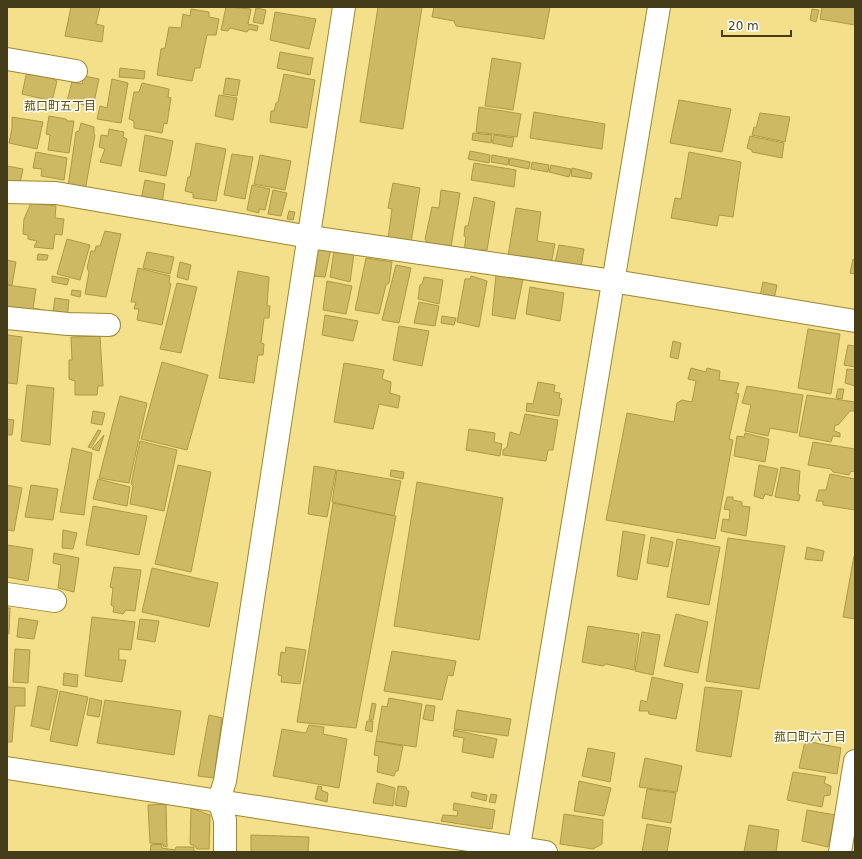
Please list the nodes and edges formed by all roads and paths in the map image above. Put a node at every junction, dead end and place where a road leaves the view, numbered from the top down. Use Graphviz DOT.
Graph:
graph roads {
  1 [pos="344,7"];
  2 [pos="659,7"];
  3 [pos="7,59"];
  4 [pos="76,71"];
  5 [pos="7,192"];
  6 [pos="310,237"];
  7 [pos="613,281"];
  8 [pos="7,318"];
  9 [pos="855,321"];
  10 [pos="109,325"];
  11 [pos="7,594"];
  12 [pos="55,601"];
  13 [pos="855,761"];
  14 [pos="7,768"];
  15 [pos="219,800"];
  16 [pos="518,850"];
  17 [pos="225,852"];
  18 [pos="546,852"];
  19 [pos="840,852"];
  1 -- 6 [label="street"];
  2 -- 7 [label="street"];
  3 -- 4 [label="street"];
  5 -- 6 [label="street"];
  6 -- 7 [label="street"];
  6 -- 15 [label="street"];
  7 -- 9 [label="street"];
  7 -- 16 [label="street"];
  8 -- 10 [label="street"];
  11 -- 12 [label="street"];
  13 -- 19 [label="street"];
  14 -- 15 [label="street"];
  15 -- 16 [label="street"];
  15 -- 17 [label="street"];
  16 -- 18 [label="street"];
}
